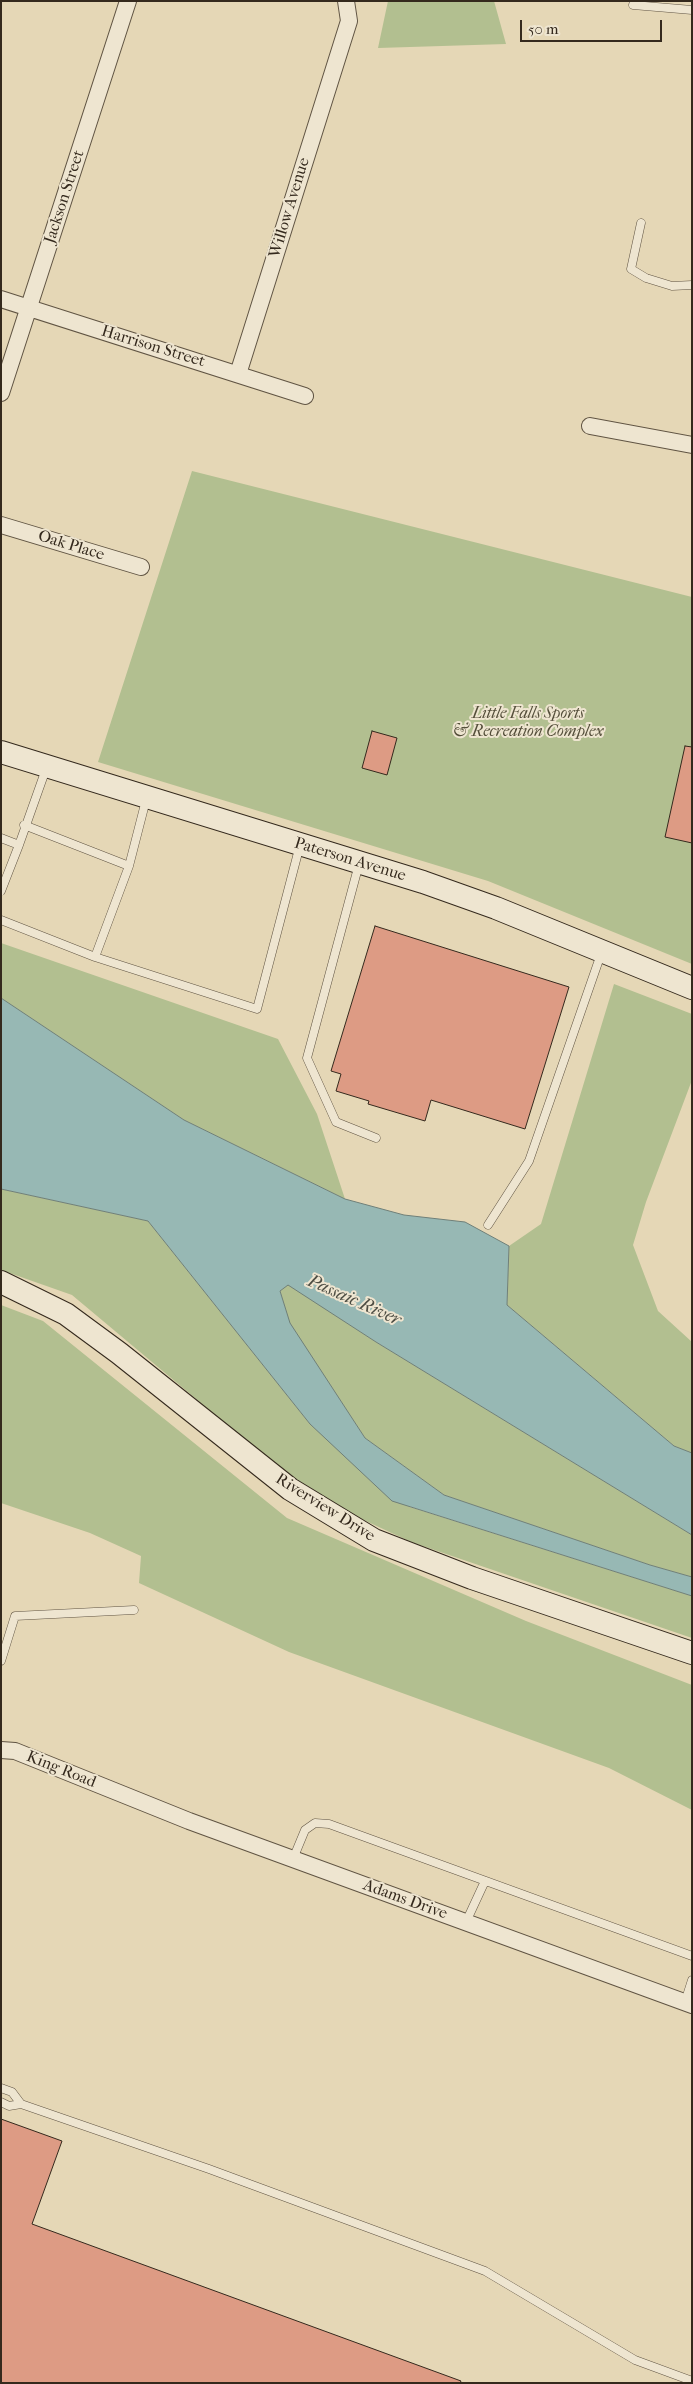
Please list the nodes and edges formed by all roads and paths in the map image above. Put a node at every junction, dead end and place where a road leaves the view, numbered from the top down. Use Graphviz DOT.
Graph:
graph roads {
  1 [pos="128,1"];
  2 [pos="346,1"];
  3 [pos="633,4"];
  4 [pos="692,10"];
  5 [pos="641,223"];
  6 [pos="692,286"];
  7 [pos="1,299"];
  8 [pos="30,309"];
  9 [pos="238,374"];
  10 [pos="1,393"];
  11 [pos="305,396"];
  12 [pos="590,426"];
  13 [pos="692,445"];
  14 [pos="1,525"];
  15 [pos="141,567"];
  16 [pos="1,752"];
  17 [pos="47,767"];
  18 [pos="147,798"];
  19 [pos="24,825"];
  20 [pos="1,838"];
  21 [pos="300,844"];
  22 [pos="19,845"];
  23 [pos="359,862"];
  24 [pos="128,866"];
  25 [pos="1,891"];
  26 [pos="1,920"];
  27 [pos="602,950"];
  28 [pos="95,957"];
  29 [pos="692,988"];
  30 [pos="376,1138"];
  31 [pos="488,1225"];
  32 [pos="1,1282"];
  33 [pos="134,1610"];
  34 [pos="692,1653"];
  35 [pos="1,1661"];
  36 [pos="1,1750"];
  37 [pos="119,1793"];
  38 [pos="293,1859"];
  39 [pos="485,1881"];
  40 [pos="466,1922"];
  41 [pos="692,1956"];
  42 [pos="692,1980"];
  43 [pos="688,2003"];
  44 [pos="1,2088"];
  45 [pos="1,2102"];
  46 [pos="21,2104"];
  47 [pos="692,2382"];
  1 -- 8 [label="street, Jackson Street"];
  2 -- 9 [label="street, Willow Avenue"];
  3 -- 4 [label="lane"];
  5 -- 6 [label="lane"];
  7 -- 8 [label="street, Harrison Street"];
  8 -- 9 [label="street, Harrison Street"];
  8 -- 10 [label="street, Jackson Street"];
  9 -- 11 [label="street, Harrison Street"];
  12 -- 13 [label="street"];
  14 -- 15 [label="street, Oak Place"];
  16 -- 17 [label="street, Paterson Avenue"];
  17 -- 18 [label="street, Paterson Avenue"];
  17 -- 19 [label="lane"];
  18 -- 21 [label="street, Paterson Avenue"];
  18 -- 24 [label="lane"];
  19 -- 22 [label="lane"];
  19 -- 24 [label="lane"];
  20 -- 22 [label="lane"];
  21 -- 23 [label="street, Paterson Avenue"];
  21 -- 28 [label="lane"];
  22 -- 25 [label="lane"];
  23 -- 27 [label="street, Paterson Avenue"];
  23 -- 30 [label="lane"];
  24 -- 28 [label="lane"];
  26 -- 28 [label="lane"];
  27 -- 29 [label="street, Paterson Avenue"];
  27 -- 31 [label="lane"];
  32 -- 34 [label="street, Riverview Drive"];
  33 -- 35 [label="lane"];
  36 -- 37 [label="street, King Road"];
  37 -- 38 [label="street, Adams Drive"];
  38 -- 39 [label="lane"];
  38 -- 40 [label="street, Adams Drive"];
  39 -- 40 [label="lane"];
  39 -- 41 [label="lane"];
  40 -- 43 [label="street, Adams Drive"];
  42 -- 43 [label="lane"];
  44 -- 46 [label="lane"];
  45 -- 46 [label="lane"];
  46 -- 47 [label="lane"];
}
